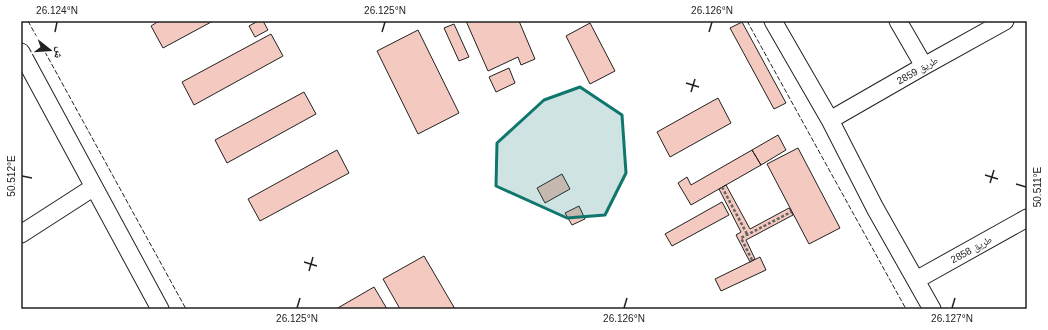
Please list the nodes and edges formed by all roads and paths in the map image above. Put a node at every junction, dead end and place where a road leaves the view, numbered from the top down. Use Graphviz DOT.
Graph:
graph roads {
  1 [pos="773,21"];
  2 [pos="898,21"];
  3 [pos="1005,21"];
  4 [pos="21,52"];
  5 [pos="924,66"];
  6 [pos="830,120"];
  7 [pos="94,187"];
  8 [pos="722,187"];
  9 [pos="791,212"];
  10 [pos="1027,218"];
  11 [pos="21,234"];
  12 [pos="747,234"];
  13 [pos="752,260"];
  14 [pos="916,280"];
  15 [pos="160,309"];
  16 [pos="932,309"];
  1 -- 6 [label="street"];
  2 -- 5 [label="street"];
  3 -- 5 [label="street, طريق 2859"];
  4 -- 7 [label="street"];
  5 -- 6 [label="street, طريق 2859"];
  6 -- 14 [label="street"];
  7 -- 11 [label="street"];
  7 -- 15 [label="street"];
  8 -- 12 [label="path"];
  9 -- 12 [label="path"];
  10 -- 14 [label="street, طريق 2858"];
  12 -- 13 [label="path"];
  14 -- 16 [label="street"];
}
